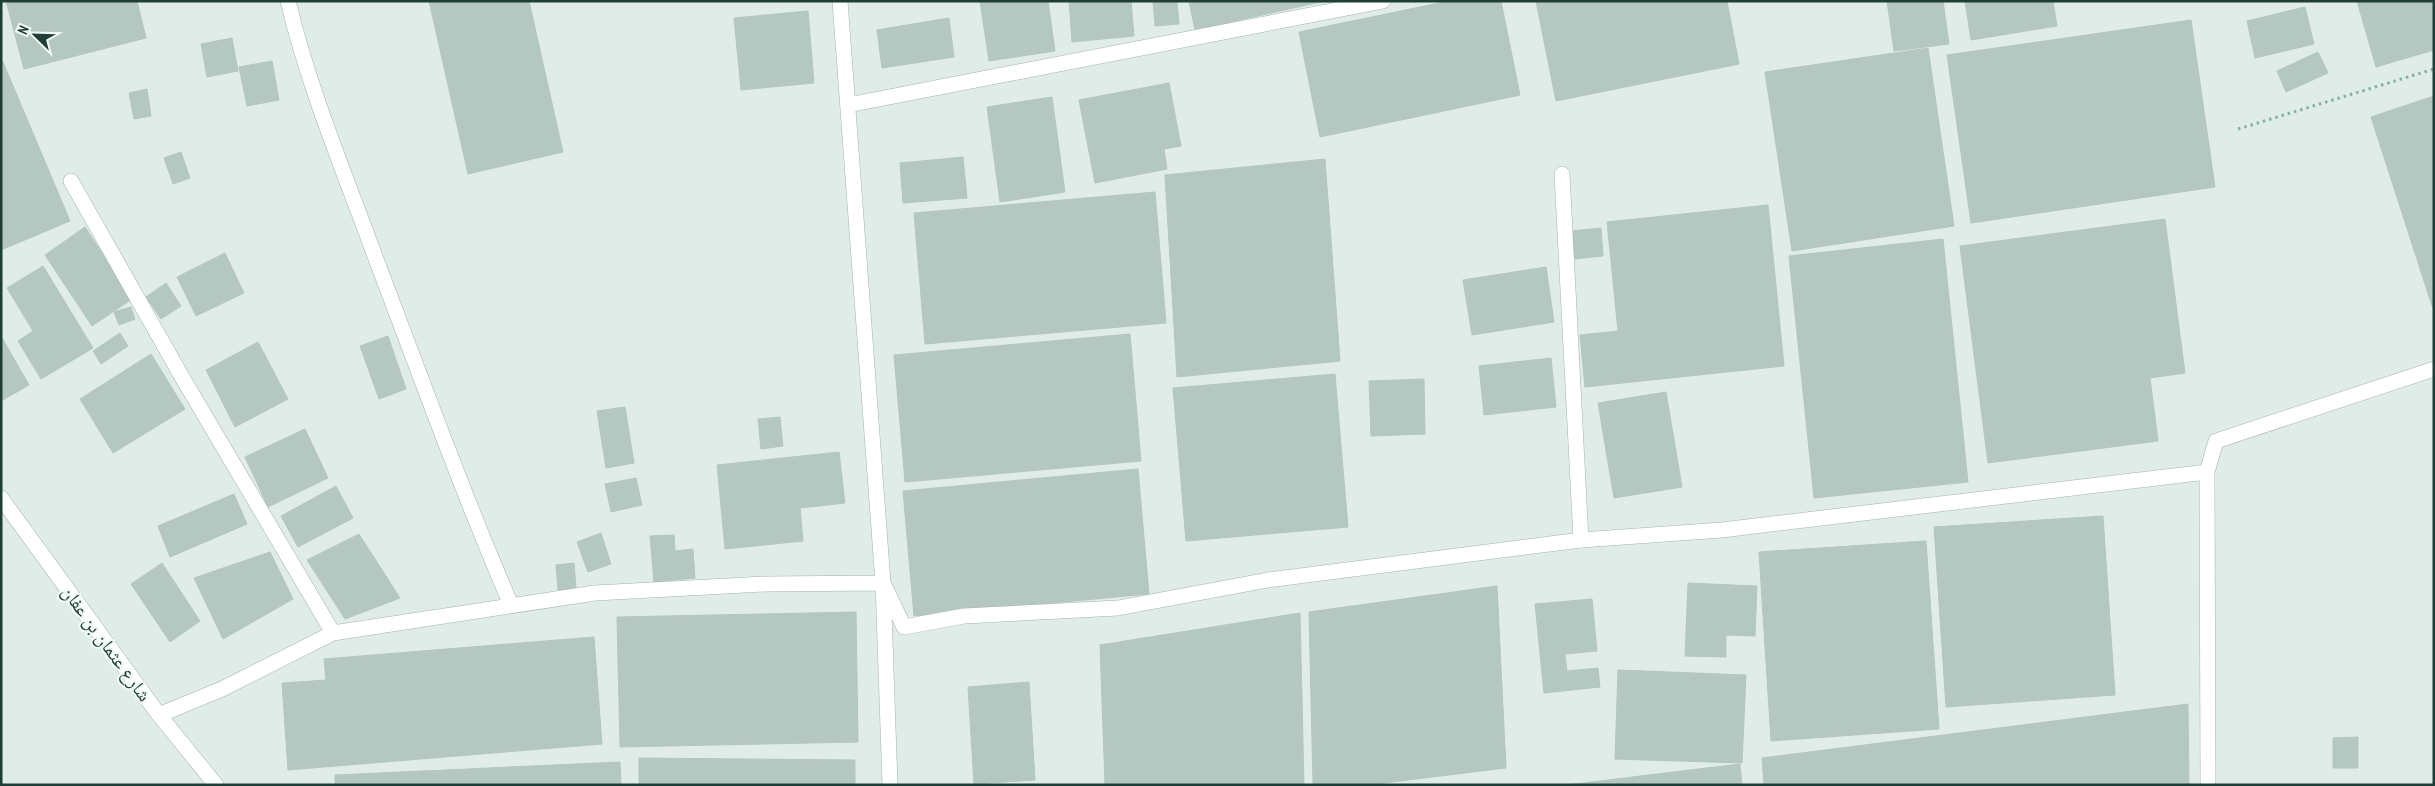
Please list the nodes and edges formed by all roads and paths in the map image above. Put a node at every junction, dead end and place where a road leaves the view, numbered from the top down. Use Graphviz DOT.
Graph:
graph roads {
  1 [pos="288,1"];
  2 [pos="840,1"];
  3 [pos="1383,1"];
  4 [pos="2434,69"];
  5 [pos="848,105"];
  6 [pos="2238,129"];
  7 [pos="1562,174"];
  8 [pos="71,180"];
  9 [pos="2434,369"];
  10 [pos="2207,472"];
  11 [pos="1,498"];
  12 [pos="1581,540"];
  13 [pos="883,583"];
  14 [pos="511,605"];
  15 [pos="334,633"];
  16 [pos="159,715"];
  17 [pos="216,785"];
  18 [pos="890,785"];
  19 [pos="2208,785"];
  1 -- 14 [label="street"];
  2 -- 5 [label="street"];
  3 -- 5 [label="street"];
  4 -- 6 [label="path"];
  5 -- 13 [label="street"];
  7 -- 12 [label="street"];
  8 -- 15 [label="street"];
  9 -- 10 [label="street"];
  10 -- 12 [label="street"];
  10 -- 19 [label="street"];
  11 -- 16 [label="street, شارع عثمان بن عفان"];
  12 -- 13 [label="street"];
  13 -- 14 [label="street"];
  13 -- 18 [label="street"];
  14 -- 15 [label="street"];
  15 -- 16 [label="street"];
  16 -- 17 [label="street, شارع عثمان بن عفان"];
}
